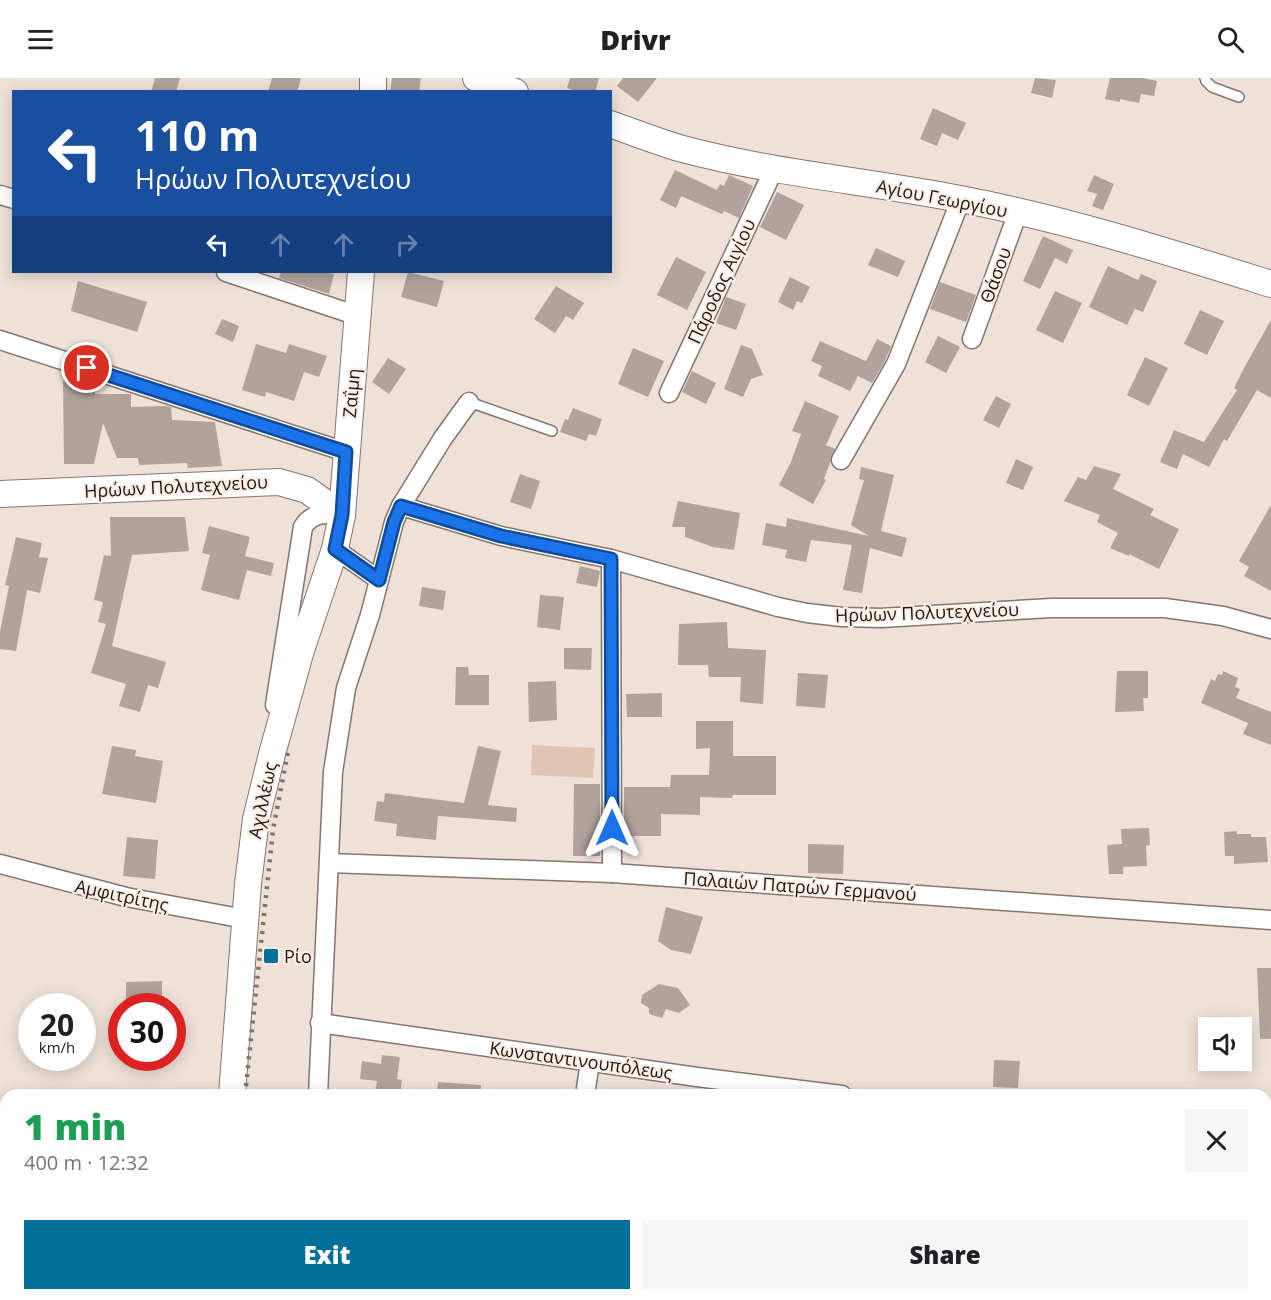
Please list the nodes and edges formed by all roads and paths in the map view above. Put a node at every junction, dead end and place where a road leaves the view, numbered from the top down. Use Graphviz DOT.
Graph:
graph roads {
  1 [pos="476,78"];
  2 [pos="1205,78"];
  3 [pos="509,90"];
  4 [pos="1239,97"];
  5 [pos="612,125"];
  6 [pos="774,169"];
  7 [pos="961,199"];
  8 [pos="1018,212"];
  9 [pos="229,273"];
  10 [pos="361,273"];
  11 [pos="1271,284"];
  12 [pos="358,316"];
  13 [pos="972,339"];
  14 [pos="0,340"];
  15 [pos="669,393"];
  16 [pos="469,402"];
  17 [pos="552,431"];
  18 [pos="346,452"];
  19 [pos="841,460"];
  20 [pos="0,494"];
  21 [pos="401,506"];
  22 [pos="342,515"];
  23 [pos="335,549"];
  24 [pos="611,559"];
  25 [pos="379,580"];
  26 [pos="1271,629"];
  27 [pos="275,743"];
  28 [pos="329,863"];
  29 [pos="0,864"];
  30 [pos="612,873"];
  31 [pos="245,919"];
  32 [pos="1271,920"];
  33 [pos="320,1023"];
  34 [pos="590,1062"];
  35 [pos="696,1086"];
  36 [pos="232,1089"];
  37 [pos="318,1089"];
  38 [pos="586,1089"];
  39 [pos="743,1089"];
  1 -- 3 [label="street"];
  2 -- 4 [label="lane"];
  5 -- 6 [label="street, Αγίου Γεωργίου"];
  6 -- 7 [label="street, Αγίου Γεωργίου"];
  6 -- 15 [label="street, Πάροδος Αιγίου"];
  7 -- 8 [label="street, Αγίου Γεωργίου"];
  7 -- 19 [label="street"];
  8 -- 11 [label="street, Αγίου Γεωργίου"];
  8 -- 13 [label="street, Θάσου"];
  9 -- 12 [label="street"];
  10 -- 12 [label="street, Ζαΐμη"];
  12 -- 18 [label="street, Ζαΐμη"];
  14 -- 18 [label="street"];
  16 -- 17 [label="lane"];
  16 -- 21 [label="street"];
  18 -- 22 [label="street, Ζαΐμη"];
  20 -- 22 [label="street, Ηρώων Πολυτεχνείου"];
  21 -- 24 [label="street, Ηρώων Πολυτεχνείου"];
  21 -- 25 [label="street"];
  22 -- 23 [label="street, Αχιλλέως"];
  22 -- 27 [label="street"];
  23 -- 25 [label="street"];
  23 -- 27 [label="street, Αχιλλέως"];
  24 -- 26 [label="street, Ηρώων Πολυτεχνείου"];
  24 -- 30 [label="street"];
  25 -- 28 [label="street"];
  27 -- 31 [label="street, Αχιλλέως"];
  28 -- 30 [label="street, Παλαιών Πατρών Γερμανού"];
  28 -- 33 [label="street"];
  29 -- 31 [label="street, Αμφιτρίτης"];
  30 -- 32 [label="street, Παλαιών Πατρών Γερμανού"];
  31 -- 36 [label="street, Αχιλλέως"];
  33 -- 34 [label="street, Κωνσταντινουπόλεως"];
  33 -- 37 [label="street"];
  34 -- 35 [label="street, Κωνσταντινουπόλεως"];
  34 -- 38 [label="street"];
  35 -- 39 [label="street, Κωνσταντινουπόλεως"];
}
